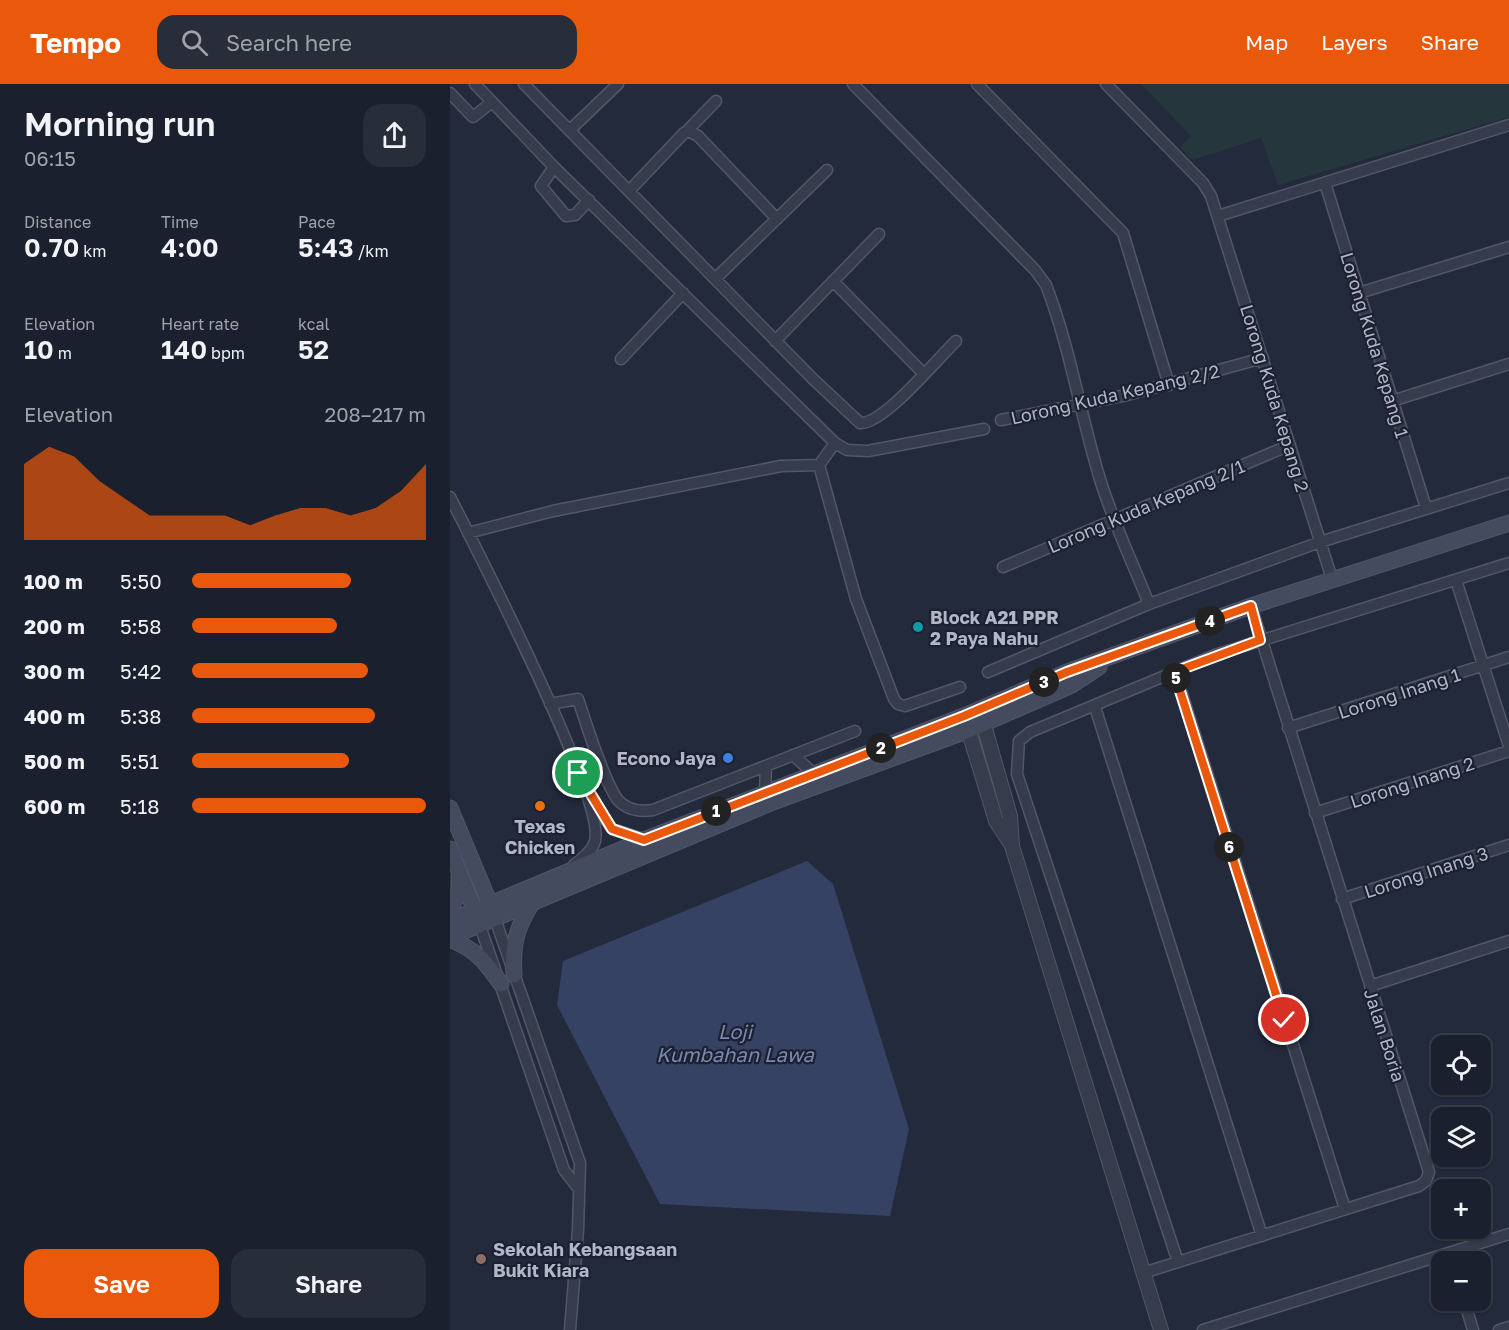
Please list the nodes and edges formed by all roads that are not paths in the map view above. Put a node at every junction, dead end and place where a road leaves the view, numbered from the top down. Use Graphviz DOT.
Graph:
graph roads {
  1 [pos="475,84"];
  2 [pos="524,84"];
  3 [pos="618,84"];
  4 [pos="853,84"];
  5 [pos="977,84"];
  6 [pos="1107,84"];
  7 [pos="450,93"];
  8 [pos="716,101"];
  9 [pos="492,102"];
  10 [pos="1509,125"];
  11 [pos="570,130"];
  12 [pos="687,131"];
  13 [pos="554,166"];
  14 [pos="827,170"];
  15 [pos="1325,183"];
  16 [pos="630,190"];
  17 [pos="589,200"];
  18 [pos="1218,216"];
  19 [pos="777,219"];
  20 [pos="879,234"];
  21 [pos="1509,247"];
  22 [pos="716,278"];
  23 [pos="833,281"];
  24 [pos="683,293"];
  25 [pos="1359,293"];
  26 [pos="775,341"];
  27 [pos="956,341"];
  28 [pos="1263,358"];
  29 [pos="621,359"];
  30 [pos="1509,364"];
  31 [pos="923,373"];
  32 [pos="1169,385"];
  33 [pos="1392,400"];
  34 [pos="1082,403"];
  35 [pos="1001,420"];
  36 [pos="984,429"];
  37 [pos="835,443"];
  38 [pos="1290,445"];
  39 [pos="819,465"];
  40 [pos="1509,483"];
  41 [pos="450,497"];
  42 [pos="1426,508"];
  43 [pos="1113,520"];
  44 [pos="1509,523"];
  45 [pos="468,533"];
  46 [pos="1320,542"];
  47 [pos="1509,563"];
  48 [pos="1003,567"];
  49 [pos="1332,579"];
  50 [pos="1456,580"];
  51 [pos="1149,604"];
  52 [pos="1251,606"];
  53 [pos="1260,640"];
  54 [pos="1509,657"];
  55 [pos="1483,666"];
  56 [pos="988,672"];
  57 [pos="1174,672"];
  58 [pos="960,687"];
  59 [pos="550,704"];
  60 [pos="1095,707"];
  61 [pos="982,717"];
  62 [pos="966,723"];
  63 [pos="1288,728"];
  64 [pos="855,731"];
  65 [pos="1509,746"];
  66 [pos="1509,751"];
  67 [pos="793,755"];
  68 [pos="765,766"];
  69 [pos="578,773"];
  70 [pos="813,773"];
  71 [pos="765,791"];
  72 [pos="450,808"];
  73 [pos="1315,813"];
  74 [pos="644,840"];
  75 [pos="1509,845"];
  76 [pos="1012,846"];
  77 [pos="450,849"];
  78 [pos="474,867"];
  79 [pos="458,869"];
  80 [pos="560,875"];
  81 [pos="513,894"];
  82 [pos="1342,898"];
  83 [pos="532,903"];
  84 [pos="450,911"];
  85 [pos="492,912"];
  86 [pos="477,918"];
  87 [pos="450,921"];
  88 [pos="450,938"];
  89 [pos="1509,941"];
  90 [pos="514,975"];
  91 [pos="501,984"];
  92 [pos="1370,986"];
  93 [pos="578,1188"];
  94 [pos="1345,1209"];
  95 [pos="1509,1234"];
  96 [pos="1262,1236"];
  97 [pos="1465,1251"];
  98 [pos="1178,1262"];
  99 [pos="1431,1263"];
  100 [pos="1143,1273"];
  101 [pos="571,1302"];
  102 [pos="1467,1311"];
  103 [pos="1509,1327"];
  104 [pos="562,1330"];
  105 [pos="570,1330"];
  106 [pos="1161,1330"];
  107 [pos="1203,1330"];
  108 [pos="1473,1330"];
  109 [pos="1499,1330"];
  1 -- 9 [label="street"];
  2 -- 11 [label="street"];
  3 -- 11 [label="street"];
  4 -- 34 [label="street"];
  5 -- 32 [label="street"];
  6 -- 18 [label="street, Lorong Kuda Kepang 2"];
  7 -- 9 [label="street"];
  8 -- 12 [label="street"];
  9 -- 13 [label="street"];
  10 -- 15 [label="street"];
  11 -- 16 [label="street"];
  12 -- 16 [label="street"];
  12 -- 19 [label="street"];
  13 -- 17 [label="street"];
  13 -- 17 [label="street"];
  14 -- 19 [label="street"];
  15 -- 18 [label="street"];
  15 -- 25 [label="street, Lorong Kuda Kepang 1"];
  16 -- 22 [label="street"];
  17 -- 24 [label="street"];
  18 -- 28 [label="street, Lorong Kuda Kepang 2"];
  19 -- 22 [label="street"];
  20 -- 23 [label="street"];
  21 -- 25 [label="street"];
  22 -- 26 [label="street"];
  23 -- 26 [label="street"];
  23 -- 31 [label="street"];
  24 -- 29 [label="street"];
  24 -- 37 [label="street"];
  25 -- 33 [label="street, Lorong Kuda Kepang 1"];
  26 -- 31 [label="street"];
  27 -- 31 [label="street"];
  28 -- 32 [label="street, Lorong Kuda Kepang 2/2"];
  28 -- 38 [label="street, Lorong Kuda Kepang 2"];
  30 -- 33 [label="street"];
  32 -- 34 [label="street, Lorong Kuda Kepang 2/2"];
  33 -- 42 [label="street, Lorong Kuda Kepang 1"];
  34 -- 35 [label="street, Lorong Kuda Kepang 2/2"];
  34 -- 43 [label="street"];
  36 -- 37 [label="street"];
  37 -- 39 [label="street"];
  38 -- 43 [label="street, Lorong Kuda Kepang 2/1"];
  38 -- 46 [label="street, Lorong Kuda Kepang 2"];
  39 -- 45 [label="street"];
  39 -- 58 [label="street"];
  40 -- 42 [label="street"];
  41 -- 45 [label="street"];
  42 -- 46 [label="street"];
  43 -- 48 [label="street, Lorong Kuda Kepang 2/1"];
  43 -- 51 [label="street"];
  44 -- 49 [label="main road"];
  45 -- 59 [label="street"];
  46 -- 49 [label="street, Lorong Kuda Kepang 2"];
  46 -- 51 [label="street"];
  47 -- 50 [label="street"];
  49 -- 52 [label="main road"];
  50 -- 53 [label="street"];
  50 -- 55 [label="street"];
  51 -- 56 [label="street"];
  52 -- 53 [label="street, Jalan Boria"];
  52 -- 61 [label="main road"];
  53 -- 57 [label="street"];
  53 -- 63 [label="street, Jalan Boria"];
  54 -- 55 [label="street, Lorong Inang 1"];
  55 -- 63 [label="street, Lorong Inang 1"];
  55 -- 65 [label="street"];
  57 -- 60 [label="street"];
  57 -- 94 [label="street"];
  59 -- 68 [label="street"];
  59 -- 69 [label="street"];
  60 -- 96 [label="street"];
  60 -- 98 [label="street"];
  61 -- 62 [label="main road"];
  61 -- 76 [label="street"];
  62 -- 70 [label="main road"];
  62 -- 76 [label="street"];
  62 -- 83 [label="main road"];
  63 -- 73 [label="street, Jalan Boria"];
  64 -- 67 [label="street"];
  66 -- 73 [label="street, Lorong Inang 2"];
  67 -- 68 [label="street"];
  67 -- 70 [label="street"];
  68 -- 71 [label="street"];
  69 -- 74 [label="street"];
  69 -- 80 [label="street"];
  70 -- 71 [label="main road"];
  71 -- 74 [label="main road"];
  72 -- 78 [label="main road"];
  73 -- 82 [label="street, Jalan Boria"];
  74 -- 80 [label="main road"];
  75 -- 82 [label="street, Lorong Inang 3"];
  76 -- 100 [label="street"];
  77 -- 79 [label="main road"];
  78 -- 81 [label="main road"];
  78 -- 85 [label="main road"];
  79 -- 84 [label="main road"];
  79 -- 86 [label="main road"];
  80 -- 81 [label="main road"];
  81 -- 85 [label="main road"];
  82 -- 92 [label="street, Jalan Boria"];
  83 -- 85 [label="main road"];
  83 -- 90 [label="main road"];
  85 -- 86 [label="main road"];
  85 -- 90 [label="street"];
  86 -- 87 [label="main road"];
  86 -- 88 [label="main road"];
  86 -- 91 [label="street"];
  88 -- 91 [label="main road"];
  89 -- 92 [label="street"];
  90 -- 93 [label="street"];
  91 -- 93 [label="street"];
  92 -- 94 [label="street, Jalan Boria"];
  93 -- 101 [label="street"];
  94 -- 96 [label="street, Jalan Boria"];
  95 -- 97 [label="street"];
  96 -- 98 [label="street, Jalan Boria"];
  98 -- 100 [label="street, Jalan Boria"];
  99 -- 107 [label="street"];
  100 -- 106 [label="street"];
  101 -- 104 [label="street"];
  101 -- 105 [label="street"];
  102 -- 108 [label="street"];
  103 -- 109 [label="street"];
}
